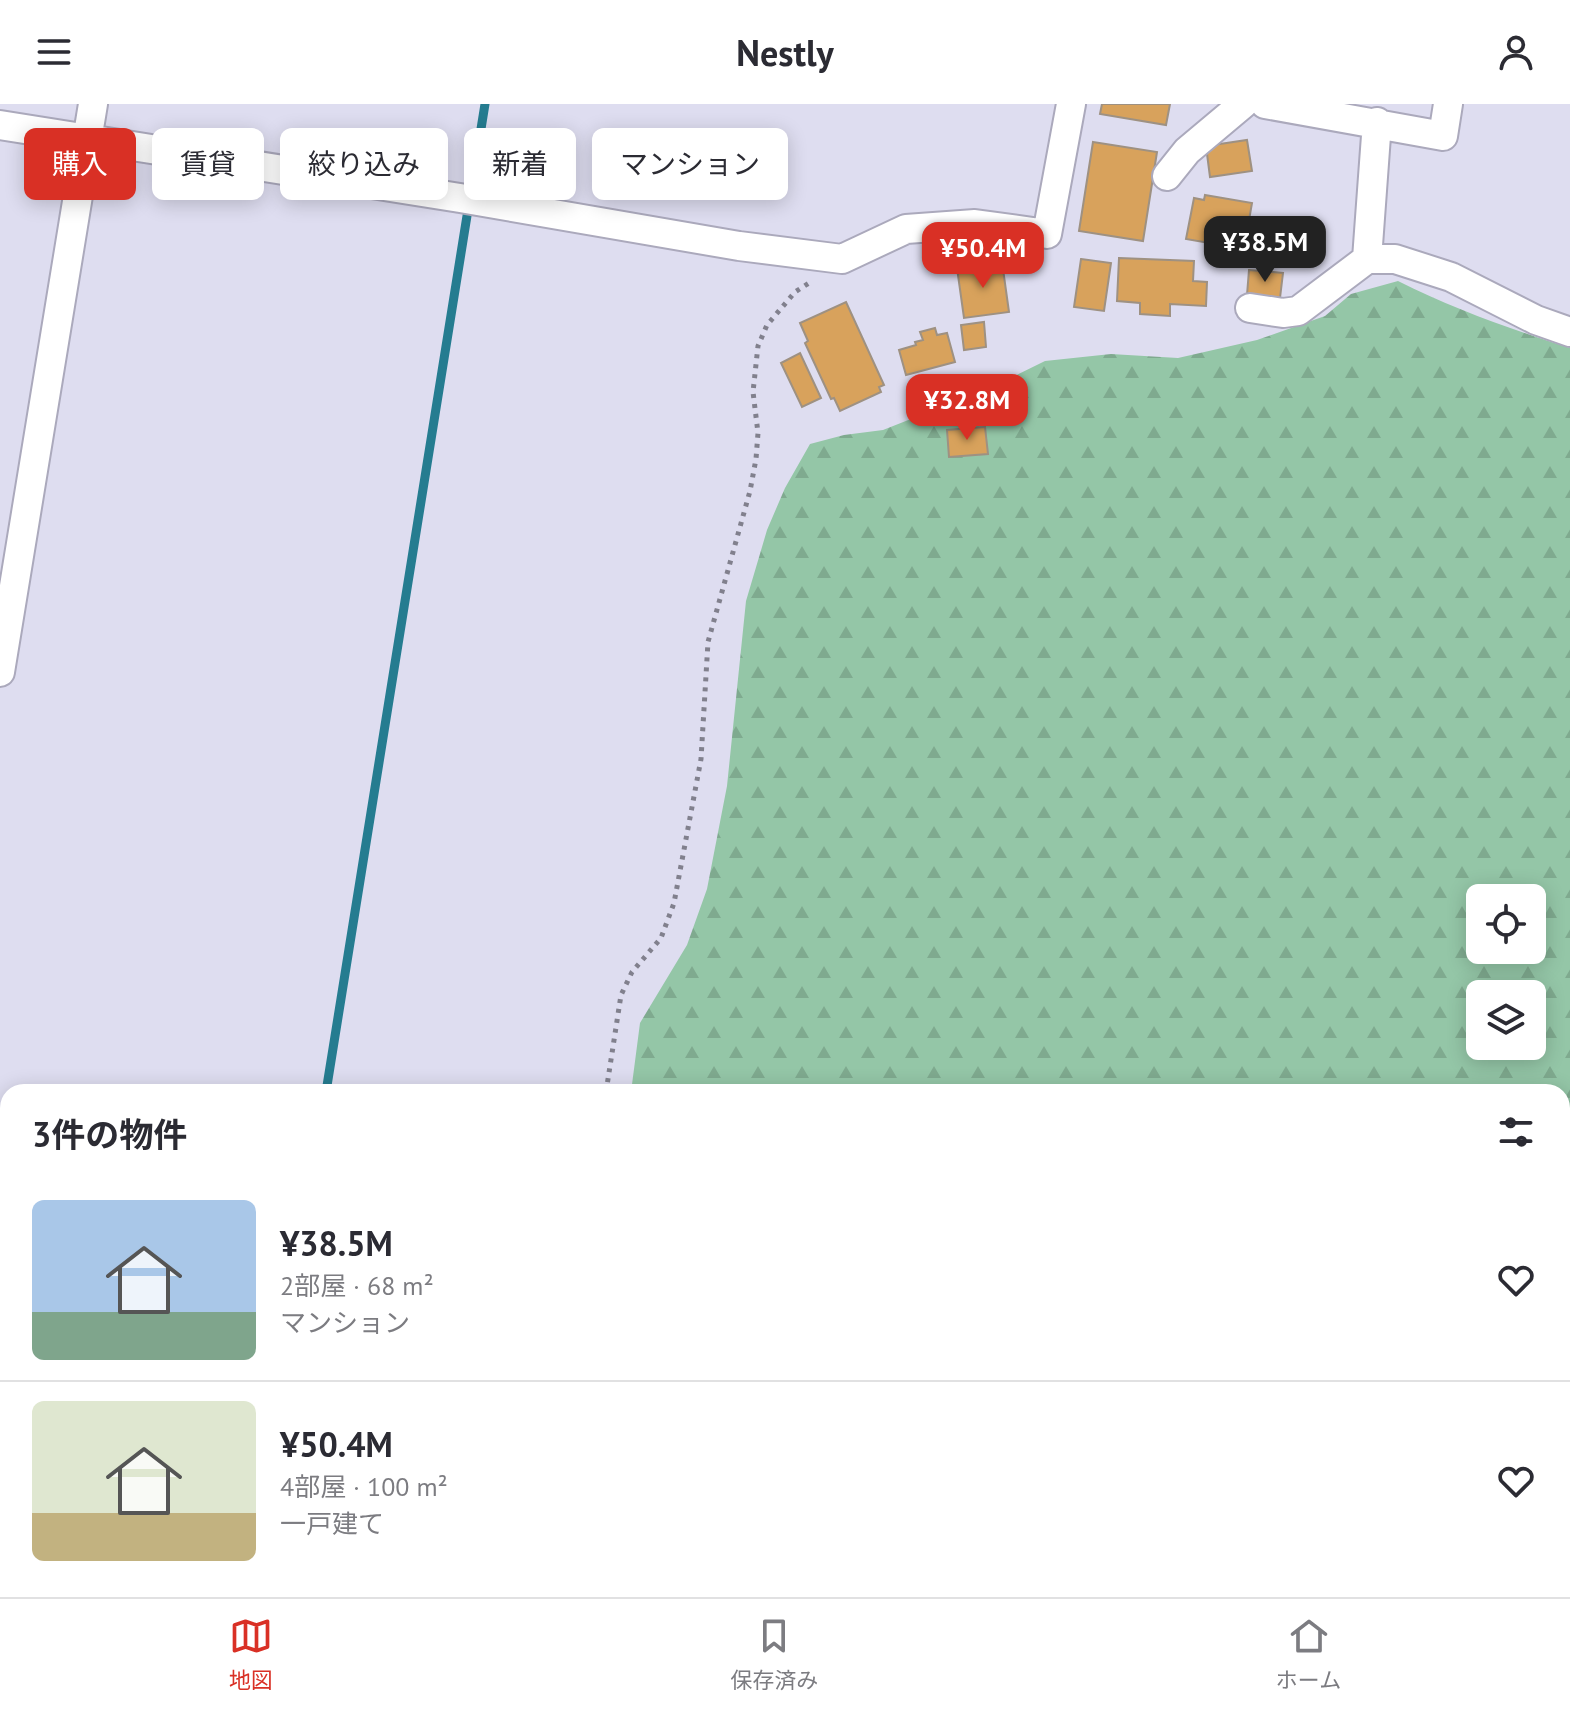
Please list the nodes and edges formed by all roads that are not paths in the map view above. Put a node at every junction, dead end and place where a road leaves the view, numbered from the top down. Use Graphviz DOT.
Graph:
graph roads {
  1 [pos="93,104"];
  2 [pos="1071,104"];
  3 [pos="1243,104"];
  4 [pos="1265,104"];
  5 [pos="1448,104"];
  6 [pos="1377,122"];
  7 [pos="0,125"];
  8 [pos="89,128"];
  9 [pos="24,129"];
  10 [pos="136,147"];
  11 [pos="1167,176"];
  12 [pos="77,200"];
  13 [pos="1367,259"];
  14 [pos="1250,308"];
  15 [pos="1570,332"];
  16 [pos="0,672"];
  1 -- 8 [label="street"];
  2 -- 10 [label="street"];
  3 -- 11 [label="street"];
  4 -- 6 [label="street"];
  5 -- 6 [label="street"];
  6 -- 13 [label="street"];
  7 -- 9 [label="street"];
  12 -- 16 [label="street"];
  13 -- 14 [label="street"];
  13 -- 15 [label="street"];
}
